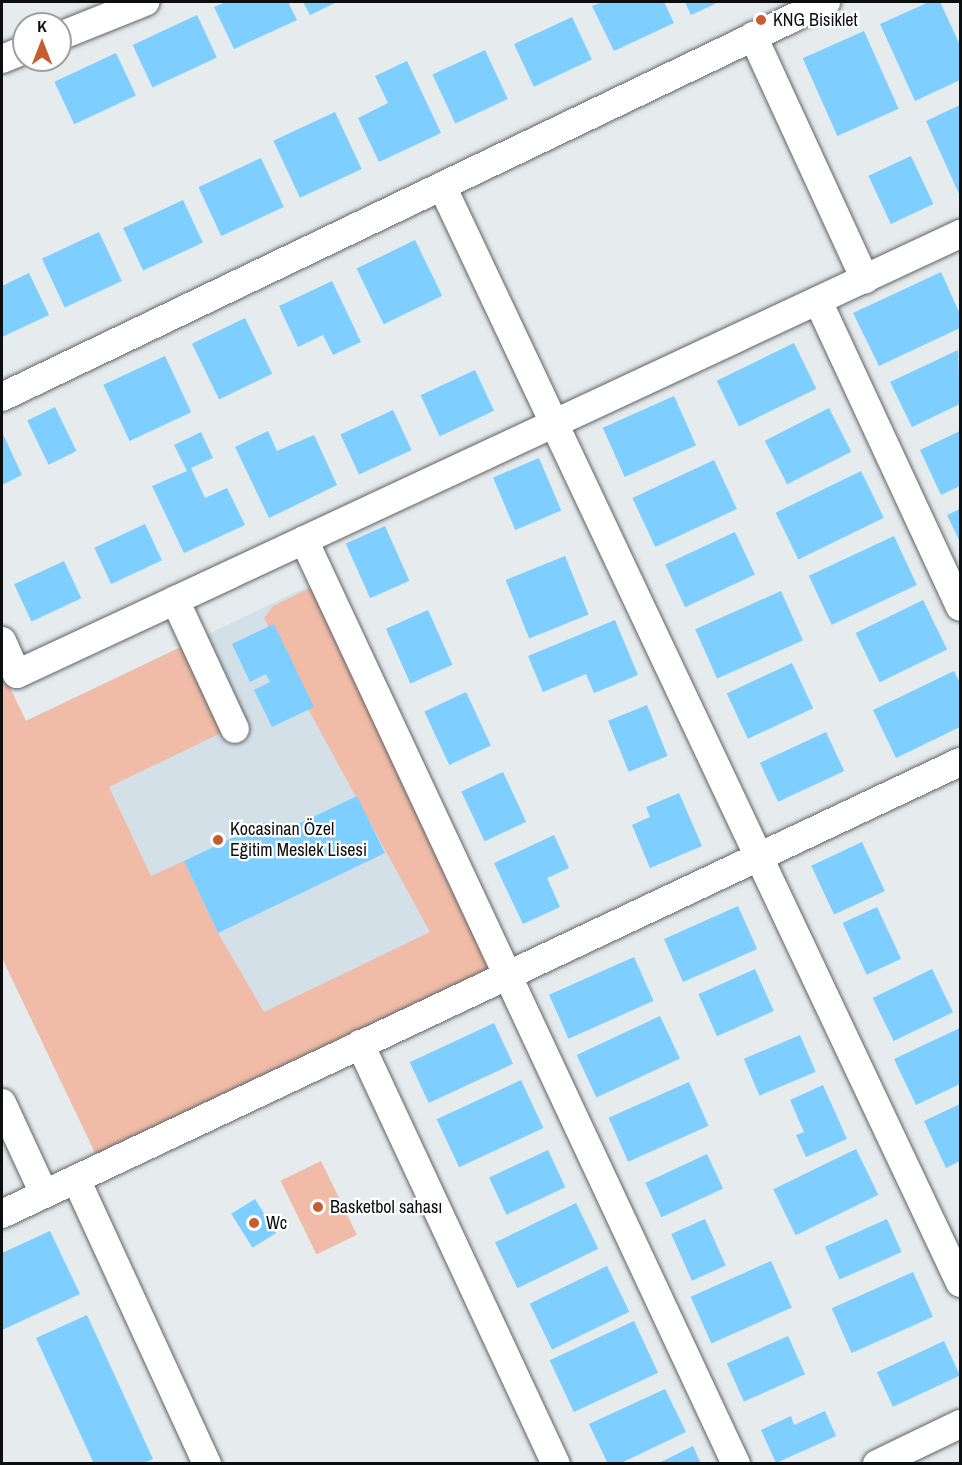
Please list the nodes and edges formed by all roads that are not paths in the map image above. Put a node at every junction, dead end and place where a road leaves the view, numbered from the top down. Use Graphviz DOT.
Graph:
graph roads {
  1 [pos="145,2"];
  2 [pos="826,2"];
  3 [pos="72,31"];
  4 [pos="753,36"];
  5 [pos="442,186"];
  6 [pos="960,234"];
  7 [pos="865,279"];
  8 [pos="818,301"];
  9 [pos="2,397"];
  10 [pos="555,423"];
  11 [pos="304,540"];
  12 [pos="175,600"];
  13 [pos="960,607"];
  14 [pos="2,641"];
  15 [pos="236,729"];
  16 [pos="960,762"];
  17 [pos="760,855"];
  18 [pos="506,975"];
  19 [pos="360,1044"];
  20 [pos="2,1104"];
  21 [pos="76,1179"];
  22 [pos="44,1194"];
  23 [pos="2,1214"];
  24 [pos="960,1283"];
  25 [pos="960,1424"];
  26 [pos="207,1464"];
  27 [pos="556,1464"];
  28 [pos="736,1464"];
  29 [pos="877,1464"];
  1 -- 3 [label="street"];
  2 -- 4 [label="street"];
  4 -- 5 [label="street"];
  4 -- 7 [label="street"];
  5 -- 9 [label="street"];
  5 -- 10 [label="street"];
  6 -- 7 [label="street"];
  7 -- 8 [label="street"];
  8 -- 10 [label="street"];
  8 -- 13 [label="street"];
  10 -- 11 [label="street"];
  10 -- 17 [label="street"];
  11 -- 12 [label="street"];
  11 -- 18 [label="street"];
  12 -- 14 [label="street"];
  12 -- 15 [label="street"];
  16 -- 17 [label="street"];
  17 -- 18 [label="street"];
  17 -- 24 [label="street"];
  18 -- 19 [label="street"];
  18 -- 28 [label="street"];
  19 -- 21 [label="street"];
  19 -- 27 [label="street"];
  20 -- 22 [label="street"];
  21 -- 22 [label="street"];
  21 -- 26 [label="street"];
  22 -- 23 [label="street"];
  25 -- 29 [label="street"];
}
